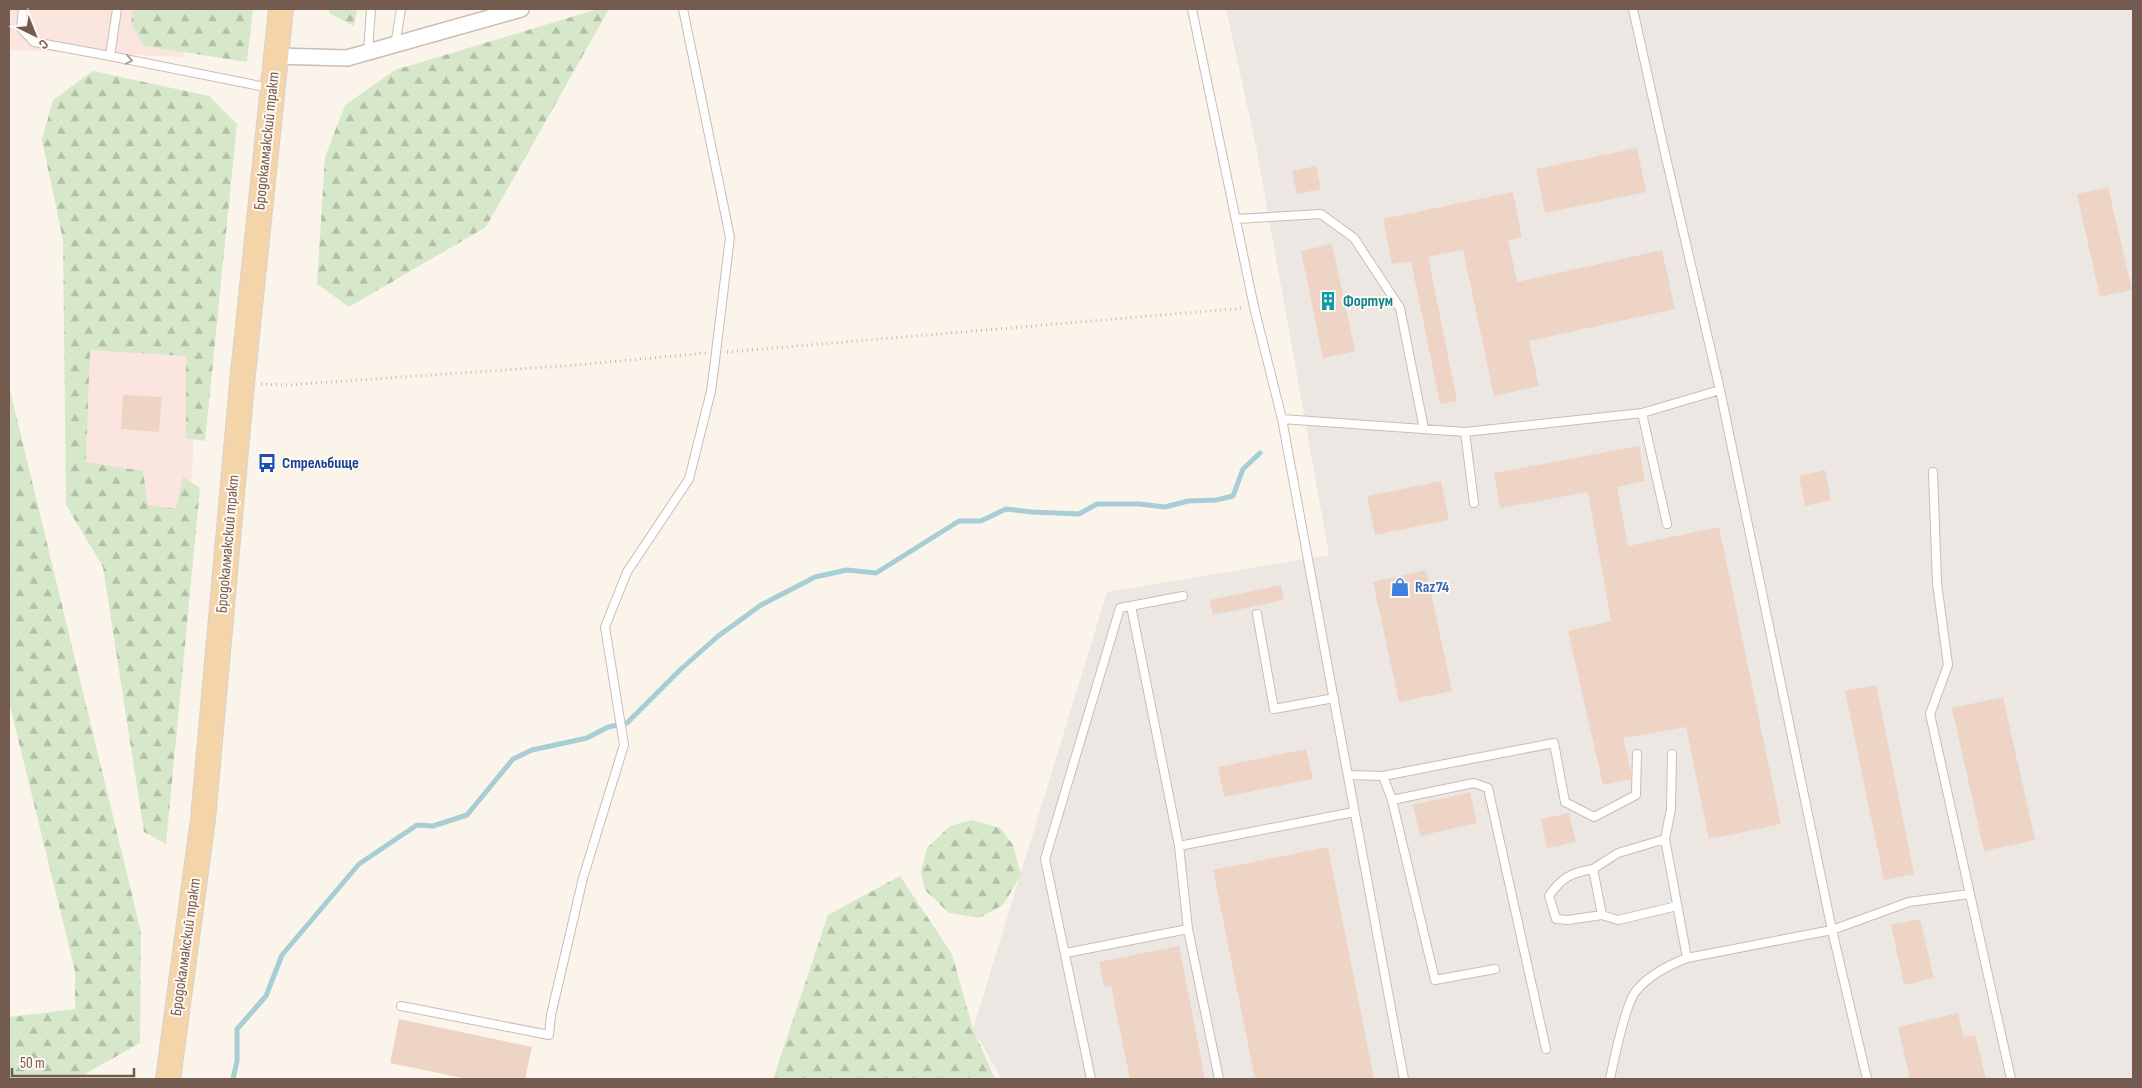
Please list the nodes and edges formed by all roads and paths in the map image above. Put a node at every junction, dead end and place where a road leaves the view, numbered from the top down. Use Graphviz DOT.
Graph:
graph roads {
  1 [pos="23,9"];
  2 [pos="117,9"];
  3 [pos="281,9"];
  4 [pos="371,9"];
  5 [pos="401,9"];
  6 [pos="521,9"];
  7 [pos="683,9"];
  8 [pos="1192,9"];
  9 [pos="1634,9"];
  10 [pos="395,45"];
  11 [pos="368,52"];
  12 [pos="110,56"];
  13 [pos="276,56"];
  14 [pos="273,88"];
  15 [pos="1236,219"];
  16 [pos="1254,307"];
  17 [pos="724,352"];
  18 [pos="714,357"];
  19 [pos="242,383"];
  20 [pos="1720,390"];
  21 [pos="1642,413"];
  22 [pos="1282,419"];
  23 [pos="1424,429"];
  24 [pos="1465,432"];
  25 [pos="1933,472"];
  26 [pos="1474,503"];
  27 [pos="1667,524"];
  28 [pos="1183,596"];
  29 [pos="1131,606"];
  30 [pos="1257,614"];
  31 [pos="1334,698"];
  32 [pos="1637,754"];
  33 [pos="1672,754"];
  34 [pos="1348,775"];
  35 [pos="1383,776"];
  36 [pos="1392,800"];
  37 [pos="1354,812"];
  38 [pos="1665,839"];
  39 [pos="1179,846"];
  40 [pos="1594,869"];
  41 [pos="1970,894"];
  42 [pos="1677,906"];
  43 [pos="1602,916"];
  44 [pos="1188,929"];
  45 [pos="1832,930"];
  46 [pos="1066,953"];
  47 [pos="1687,958"];
  48 [pos="1495,969"];
  49 [pos="401,1006"];
  50 [pos="1546,1049"];
  51 [pos="168,1079"];
  52 [pos="1091,1079"];
  53 [pos="1219,1079"];
  54 [pos="1404,1079"];
  55 [pos="1610,1079"];
  56 [pos="1867,1079"];
  57 [pos="2011,1079"];
  1 -- 12 [label="lane"];
  2 -- 12 [label="lane"];
  3 -- 13 [label="main road, Бродокалмакский тракт"];
  4 -- 11 [label="lane"];
  5 -- 10 [label="lane"];
  6 -- 10 [label="street"];
  7 -- 18 [label="lane, bridge"];
  8 -- 15 [label="lane"];
  9 -- 20 [label="lane"];
  10 -- 11 [label="street"];
  11 -- 13 [label="street"];
  12 -- 14 [label="lane, one-way"];
  13 -- 14 [label="main road, Бродокалмакский тракт"];
  14 -- 19 [label="main road, Бродокалмакский тракт"];
  15 -- 16 [label="lane"];
  15 -- 23 [label="lane"];
  16 -- 17 [label="path"];
  16 -- 22 [label="lane"];
  18 -- 19 [label="path"];
  18 -- 49 [label="lane"];
  19 -- 51 [label="main road, Бродокалмакский тракт"];
  20 -- 21 [label="lane"];
  20 -- 45 [label="lane"];
  21 -- 24 [label="lane"];
  21 -- 27 [label="lane"];
  22 -- 23 [label="lane"];
  22 -- 31 [label="lane"];
  23 -- 24 [label="lane"];
  24 -- 26 [label="lane"];
  25 -- 41 [label="lane"];
  28 -- 29 [label="lane"];
  29 -- 39 [label="lane"];
  29 -- 46 [label="lane"];
  30 -- 31 [label="lane"];
  31 -- 34 [label="lane"];
  32 -- 35 [label="lane"];
  33 -- 38 [label="lane"];
  34 -- 35 [label="lane"];
  34 -- 37 [label="lane"];
  35 -- 36 [label="lane"];
  36 -- 48 [label="lane"];
  36 -- 50 [label="lane"];
  37 -- 39 [label="lane"];
  37 -- 54 [label="lane"];
  38 -- 40 [label="lane"];
  38 -- 42 [label="lane"];
  39 -- 44 [label="lane"];
  40 -- 43 [label="lane"];
  40 -- 43 [label="lane"];
  41 -- 45 [label="lane"];
  41 -- 57 [label="lane"];
  42 -- 43 [label="lane"];
  42 -- 47 [label="lane"];
  44 -- 46 [label="lane"];
  44 -- 53 [label="lane"];
  45 -- 47 [label="lane"];
  45 -- 56 [label="lane"];
  46 -- 52 [label="lane"];
  47 -- 55 [label="lane"];
}
